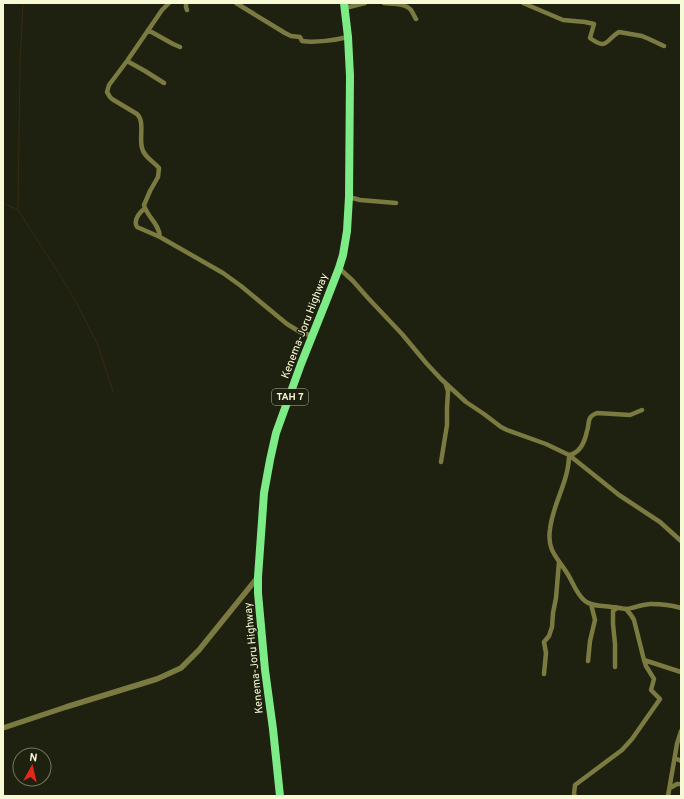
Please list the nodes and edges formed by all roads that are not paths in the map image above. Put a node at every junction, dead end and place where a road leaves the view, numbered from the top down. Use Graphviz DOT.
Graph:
graph roads {
  1 [pos="169,3"];
  2 [pos="186,3"];
  3 [pos="236,3"];
  4 [pos="365,3"];
  5 [pos="384,3"];
  6 [pos="523,3"];
  7 [pos="344,6"];
  8 [pos="187,10"];
  9 [pos="416,19"];
  10 [pos="148,30"];
  11 [pos="348,37"];
  12 [pos="664,46"];
  13 [pos="180,47"];
  14 [pos="127,61"];
  15 [pos="164,83"];
  16 [pos="349,197"];
  17 [pos="396,203"];
  18 [pos="145,208"];
  19 [pos="160,237"];
  20 [pos="339,268"];
  21 [pos="312,336"];
  22 [pos="446,383"];
  23 [pos="642,410"];
  24 [pos="569,455"];
  25 [pos="441,462"];
  26 [pos="681,541"];
  27 [pos="559,562"];
  28 [pos="258,577"];
  29 [pos="591,604"];
  30 [pos="617,608"];
  31 [pos="681,608"];
  32 [pos="626,609"];
  33 [pos="644,660"];
  34 [pos="588,661"];
  35 [pos="615,667"];
  36 [pos="681,672"];
  37 [pos="544,674"];
  38 [pos="3,728"];
  39 [pos="681,731"];
  40 [pos="675,758"];
  41 [pos="681,761"];
  42 [pos="681,784"];
  43 [pos="670,788"];
  44 [pos="280,796"];
  45 [pos="575,796"];
  46 [pos="668,796"];
  1 -- 10 [label="street"];
  2 -- 8 [label="street"];
  3 -- 11 [label="street"];
  4 -- 7 [label="street"];
  5 -- 9 [label="street"];
  6 -- 12 [label="street"];
  7 -- 11 [label="highway, Kenema-Joru Highway / TAH 7"];
  10 -- 13 [label="street"];
  10 -- 14 [label="street"];
  11 -- 16 [label="highway, Kenema-Joru Highway / TAH 7"];
  14 -- 15 [label="street"];
  14 -- 18 [label="street"];
  16 -- 17 [label="street"];
  16 -- 20 [label="highway, Kenema-Joru Highway / TAH 7"];
  18 -- 19 [label="street"];
  18 -- 19 [label="street"];
  19 -- 21 [label="street"];
  20 -- 21 [label="highway, Kenema-Joru Highway / TAH 7"];
  20 -- 22 [label="street"];
  21 -- 28 [label="highway, Kenema-Joru Highway / TAH 7"];
  22 -- 24 [label="street"];
  22 -- 25 [label="street"];
  23 -- 24 [label="street"];
  24 -- 26 [label="street"];
  24 -- 27 [label="street"];
  27 -- 29 [label="street"];
  27 -- 37 [label="street"];
  28 -- 38 [label="street"];
  28 -- 44 [label="highway, Kenema-Joru Highway / TAH 7"];
  29 -- 30 [label="street"];
  29 -- 34 [label="street"];
  30 -- 32 [label="street"];
  30 -- 35 [label="street"];
  31 -- 32 [label="street"];
  32 -- 33 [label="street"];
  33 -- 36 [label="street"];
  33 -- 45 [label="street"];
  39 -- 40 [label="street"];
  40 -- 41 [label="street"];
  40 -- 43 [label="street"];
  42 -- 43 [label="street"];
  43 -- 46 [label="street"];
}
